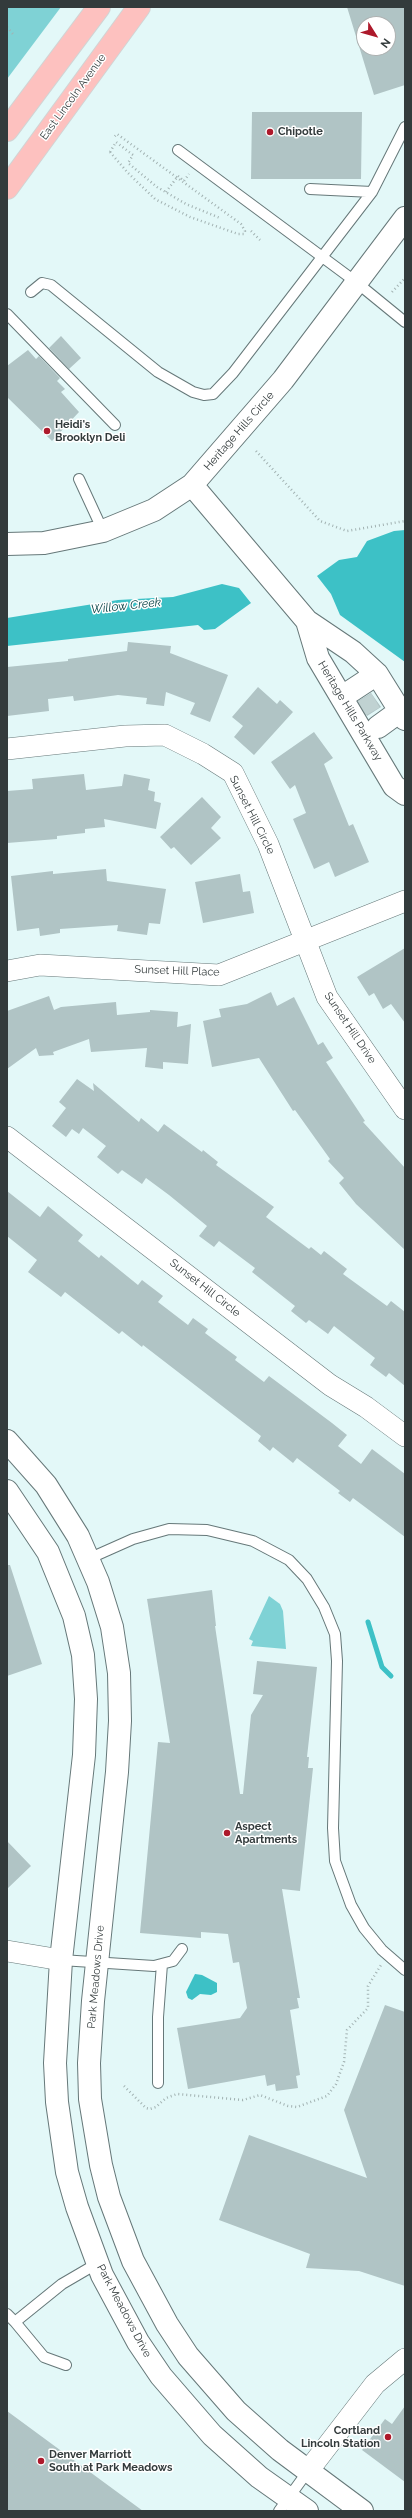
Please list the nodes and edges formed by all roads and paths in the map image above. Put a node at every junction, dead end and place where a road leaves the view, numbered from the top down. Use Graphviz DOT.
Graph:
graph roads {
  1 [pos="99,7"];
  2 [pos="139,7"];
  3 [pos="7,28"];
  4 [pos="13,34"];
  5 [pos="405,127"];
  6 [pos="7,130"];
  7 [pos="114,137"];
  8 [pos="178,150"];
  9 [pos="197,164"];
  10 [pos="7,188"];
  11 [pos="310,189"];
  12 [pos="166,192"];
  13 [pos="372,192"];
  14 [pos="220,218"];
  15 [pos="405,218"];
  16 [pos="251,232"];
  17 [pos="260,240"];
  18 [pos="322,257"];
  19 [pos="405,278"];
  20 [pos="356,282"];
  21 [pos="30,292"];
  22 [pos="392,292"];
  23 [pos="7,314"];
  24 [pos="405,322"];
  25 [pos="115,425"];
  26 [pos="256,451"];
  27 [pos="79,479"];
  28 [pos="192,485"];
  29 [pos="405,521"];
  30 [pos="103,531"];
  31 [pos="7,544"];
  32 [pos="307,621"];
  33 [pos="377,674"];
  34 [pos="361,705"];
  35 [pos="402,715"];
  36 [pos="7,749"];
  37 [pos="405,790"];
  38 [pos="405,794"];
  39 [pos="405,901"];
  40 [pos="306,942"];
  41 [pos="7,971"];
  42 [pos="405,1108"];
  43 [pos="7,1137"];
  44 [pos="405,1436"];
  45 [pos="7,1441"];
  46 [pos="7,1491"];
  47 [pos="88,1559"];
  48 [pos="182,1949"];
  49 [pos="7,1951"];
  50 [pos="388,1956"];
  51 [pos="62,1960"];
  52 [pos="97,1961"];
  53 [pos="162,1964"];
  54 [pos="405,1970"];
  55 [pos="158,2083"];
  56 [pos="124,2086"];
  57 [pos="98,2263"];
  58 [pos="7,2314"];
  59 [pos="15,2322"];
  60 [pos="405,2359"];
  61 [pos="66,2365"];
  62 [pos="308,2471"];
  63 [pos="284,2504"];
  64 [pos="307,2511"];
  65 [pos="362,2511"];
  1 -- 6 [label="main road"];
  2 -- 10 [label="main road, East Lincoln Avenue"];
  3 -- 4 [label="path"];
  5 -- 13 [label="lane"];
  7 -- 12 [label="path, bridge"];
  8 -- 9 [label="lane"];
  9 -- 12 [label="path"];
  9 -- 18 [label="lane"];
  11 -- 13 [label="lane"];
  12 -- 14 [label="path"];
  13 -- 18 [label="lane"];
  15 -- 20 [label="main road, Heritage Hills Circle"];
  16 -- 17 [label="path"];
  18 -- 20 [label="lane"];
  18 -- 21 [label="lane"];
  19 -- 22 [label="path"];
  20 -- 24 [label="lane"];
  20 -- 28 [label="main road, Heritage Hills Circle"];
  23 -- 25 [label="lane"];
  26 -- 29 [label="path"];
  27 -- 30 [label="lane"];
  28 -- 30 [label="main road, Heritage Hills Circle"];
  28 -- 32 [label="main road, Heritage Hills Parkway"];
  30 -- 31 [label="main road, Heritage Hills Circle"];
  32 -- 33 [label="main road, Heritage Hills Parkway"];
  32 -- 34 [label="main road, Heritage Hills Parkway"];
  33 -- 34 [label="main road"];
  33 -- 35 [label="main road, Heritage Hills Parkway"];
  34 -- 35 [label="main road"];
  34 -- 37 [label="main road, Heritage Hills Parkway"];
  34 -- 38 [label="main road, Heritage Hills Parkway"];
  36 -- 40 [label="street, Sunset Hill Circle"];
  39 -- 40 [label="street, Sunset Hill Place"];
  40 -- 41 [label="street, Sunset Hill Place"];
  40 -- 42 [label="street, Sunset Hill Drive"];
  43 -- 44 [label="street, Sunset Hill Circle"];
  45 -- 47 [label="main road, Park Meadows Drive"];
  46 -- 51 [label="main road, Park Meadows Drive"];
  47 -- 50 [label="lane"];
  47 -- 52 [label="main road, Park Meadows Drive"];
  48 -- 53 [label="lane"];
  49 -- 51 [label="street"];
  50 -- 54 [label="lane"];
  50 -- 56 [label="path"];
  51 -- 52 [label="lane"];
  51 -- 57 [label="main road, Park Meadows Drive"];
  52 -- 53 [label="lane"];
  52 -- 62 [label="main road, Park Meadows Drive"];
  53 -- 55 [label="lane"];
  57 -- 59 [label="lane"];
  57 -- 63 [label="main road, Park Meadows Drive"];
  58 -- 59 [label="lane"];
  59 -- 61 [label="lane"];
  60 -- 62 [label="street"];
  62 -- 63 [label="lane"];
  62 -- 65 [label="main road, Park Meadows Drive"];
  63 -- 64 [label="main road, Park Meadows Drive"];
}
